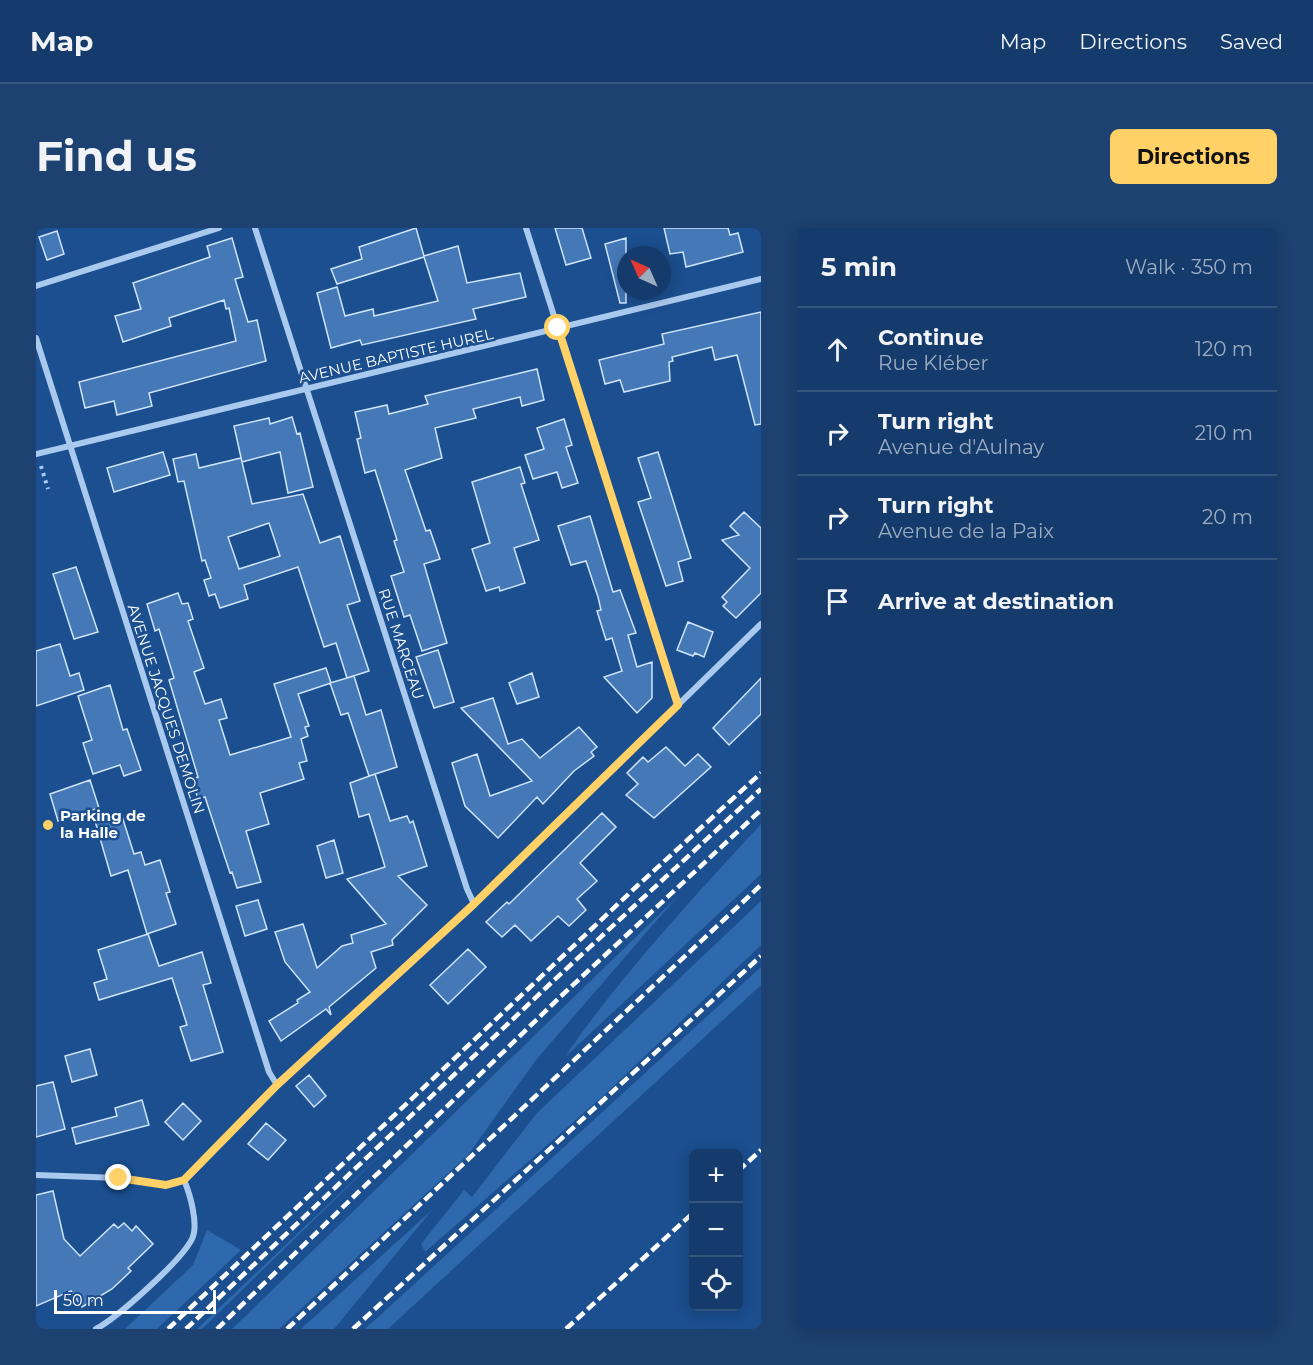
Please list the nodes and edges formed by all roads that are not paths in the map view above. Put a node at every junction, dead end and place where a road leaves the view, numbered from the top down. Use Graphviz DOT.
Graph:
graph roads {
  1 [pos="219,228"];
  2 [pos="255,228"];
  3 [pos="526,228"];
  4 [pos="761,279"];
  5 [pos="36,286"];
  6 [pos="558,328"];
  7 [pos="36,338"];
  8 [pos="308,389"];
  9 [pos="69,445"];
  10 [pos="37,454"];
  11 [pos="761,624"];
  12 [pos="678,705"];
  13 [pos="474,904"];
  14 [pos="277,1085"];
  15 [pos="36,1175"];
  16 [pos="184,1180"];
  17 [pos="96,1329"];
  1 -- 5 [label="street"];
  2 -- 8 [label="street, RUE MARCEAU"];
  3 -- 6 [label="street"];
  4 -- 6 [label="street, AVENUE BAPTISTE HUREL"];
  6 -- 8 [label="street, AVENUE BAPTISTE HUREL"];
  6 -- 12 [label="street"];
  7 -- 9 [label="street, AVENUE JACQUES DEMOLIN"];
  8 -- 9 [label="street, AVENUE BAPTISTE HUREL"];
  8 -- 13 [label="street, RUE MARCEAU"];
  9 -- 10 [label="street, AVENUE BAPTISTE HUREL"];
  9 -- 14 [label="street, AVENUE JACQUES DEMOLIN"];
  11 -- 12 [label="street"];
  12 -- 13 [label="street"];
  13 -- 14 [label="street"];
  14 -- 16 [label="street"];
  15 -- 16 [label="street"];
  16 -- 17 [label="street"];
}
